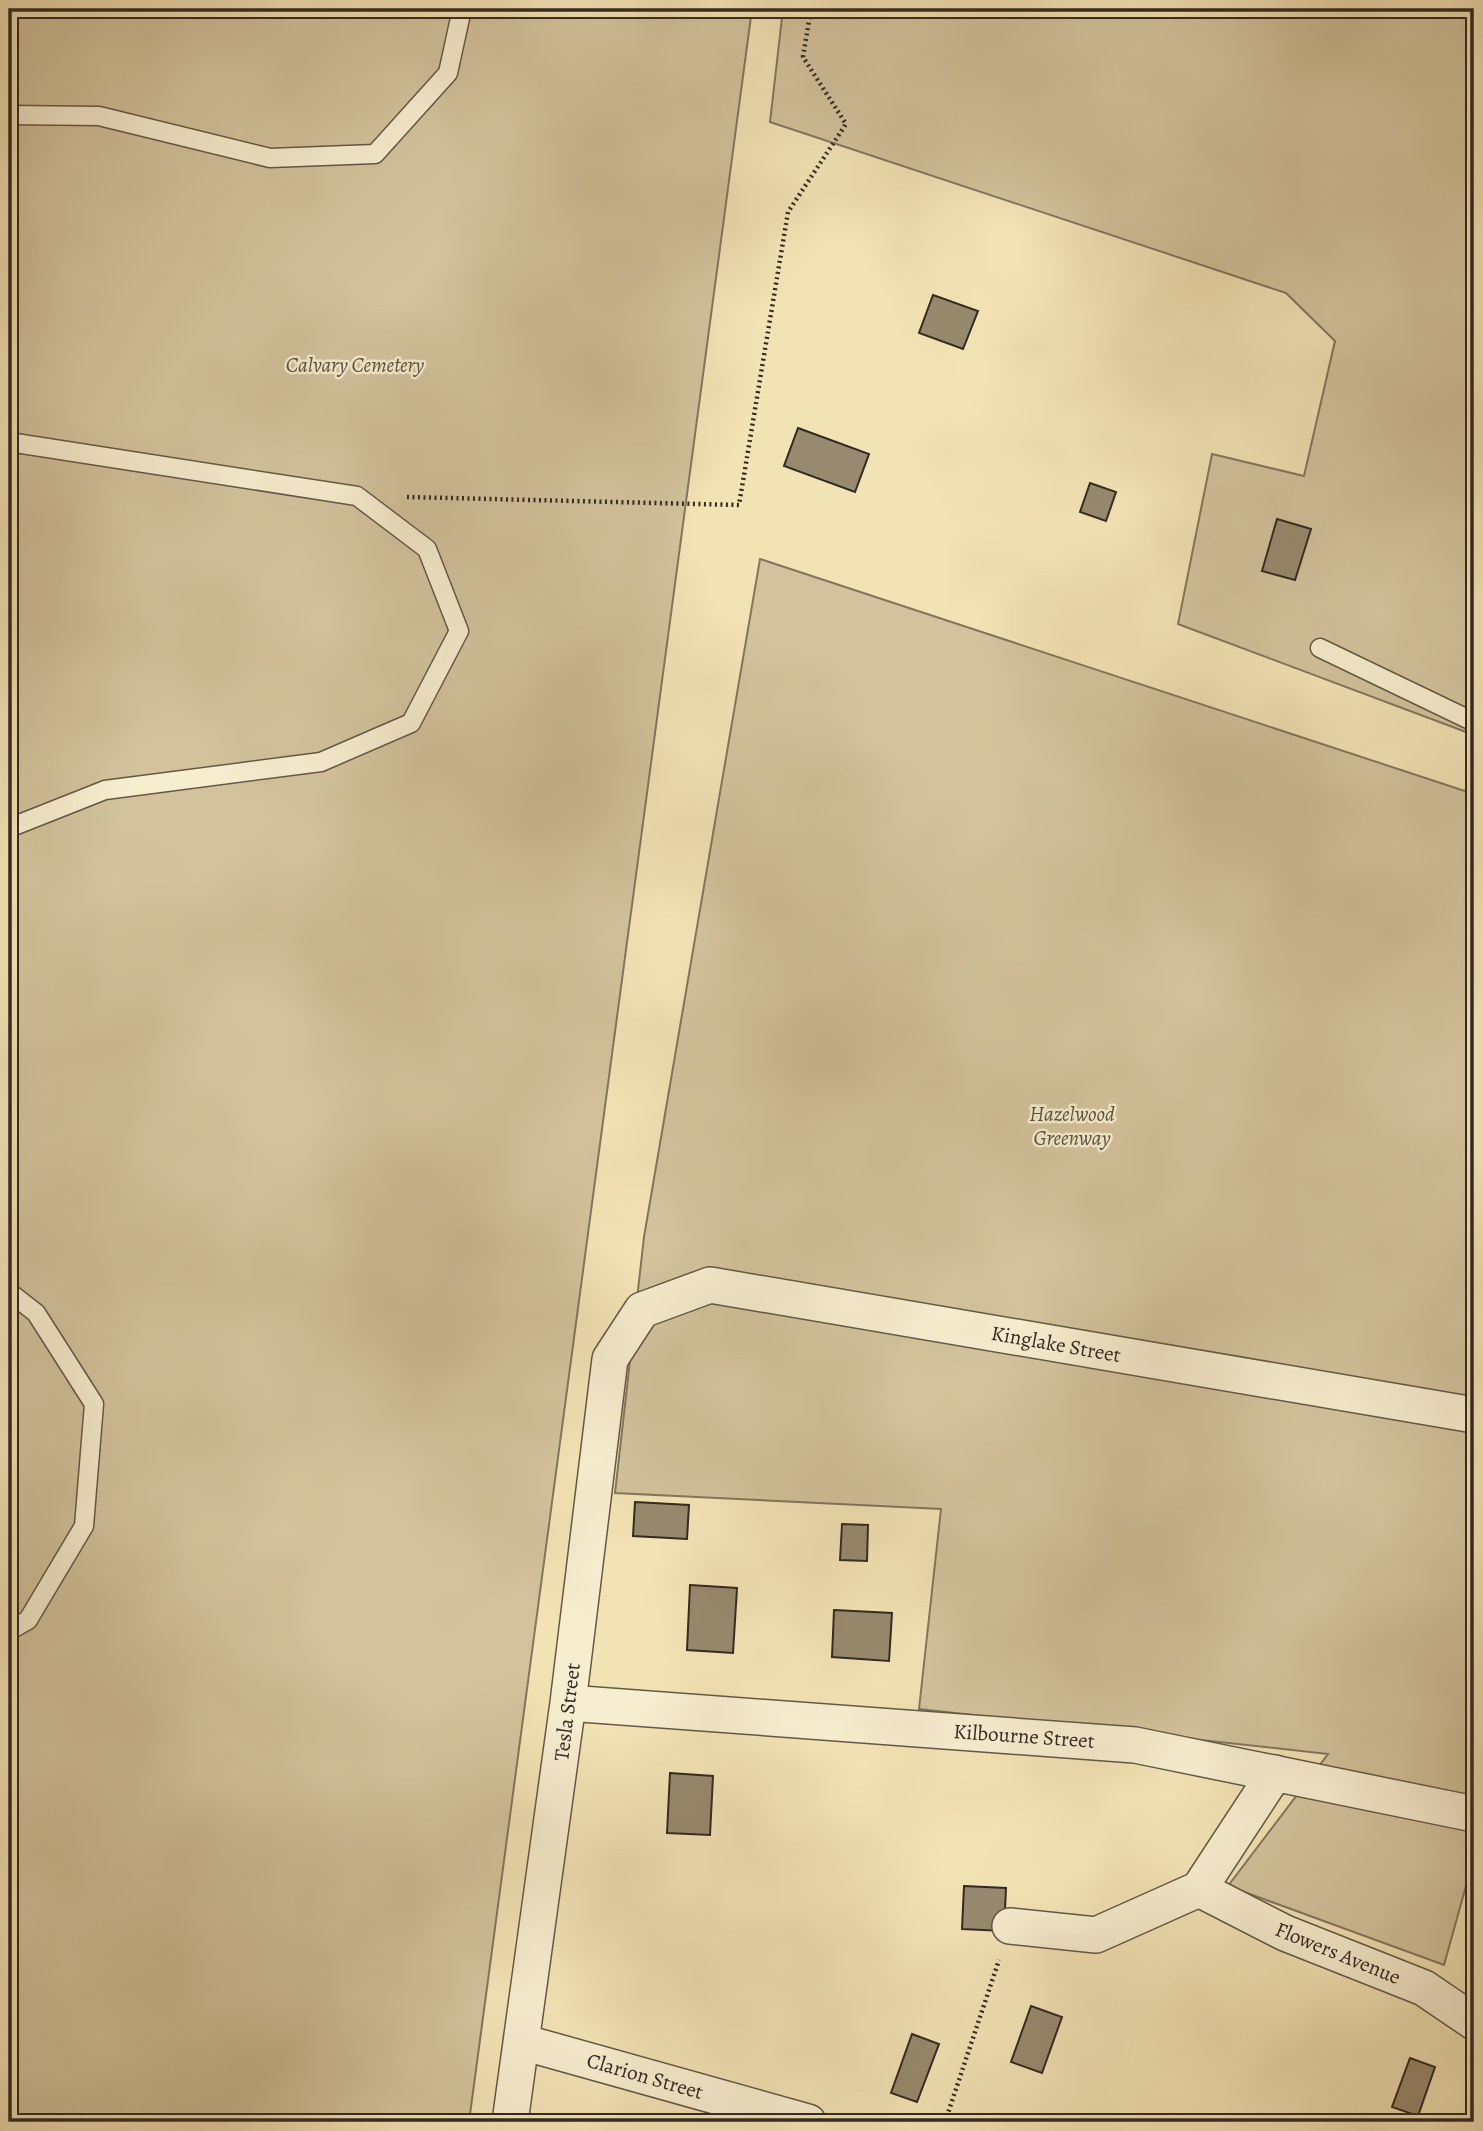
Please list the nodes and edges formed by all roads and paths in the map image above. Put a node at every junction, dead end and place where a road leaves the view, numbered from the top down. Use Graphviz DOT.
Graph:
graph roads {
  1 [pos="462,9"];
  2 [pos="811,9"];
  3 [pos="9,115"];
  4 [pos="9,442"];
  5 [pos="357,496"];
  6 [pos="1320,648"];
  7 [pos="1474,722"];
  8 [pos="9,828"];
  9 [pos="9,1292"];
  10 [pos="642,1310"];
  11 [pos="1474,1400"];
  12 [pos="1458,1412"];
  13 [pos="9,1631"];
  14 [pos="568,1703"];
  15 [pos="1275,1773"];
  16 [pos="1474,1814"];
  17 [pos="1199,1889"];
  18 [pos="1010,1926"];
  19 [pos="1474,2022"];
  20 [pos="522,2042"];
  21 [pos="510,2122"];
  22 [pos="808,2122"];
  23 [pos="945,2122"];
  1 -- 3 [label="lane"];
  2 -- 5 [label="path"];
  4 -- 5 [label="lane"];
  5 -- 8 [label="lane"];
  6 -- 7 [label="lane"];
  9 -- 13 [label="lane"];
  10 -- 12 [label="street, Kinglake Street"];
  10 -- 14 [label="street, Tesla Street"];
  11 -- 12 [label="lane"];
  14 -- 15 [label="street, Kilbourne Street"];
  14 -- 20 [label="street, Tesla Street"];
  15 -- 16 [label="street, Kilbourne Street"];
  15 -- 17 [label="street"];
  17 -- 18 [label="street"];
  17 -- 19 [label="street, Flowers Avenue"];
  18 -- 23 [label="path"];
  20 -- 21 [label="street, Tesla Street"];
  20 -- 22 [label="street, Clarion Street"];
}
